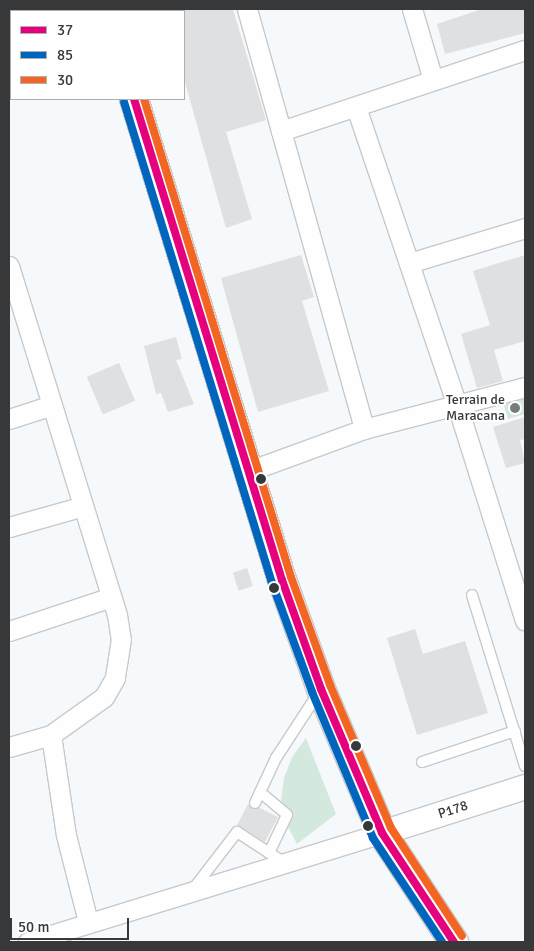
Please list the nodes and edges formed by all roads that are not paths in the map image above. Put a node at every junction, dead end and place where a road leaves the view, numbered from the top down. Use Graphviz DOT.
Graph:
graph roads {
  1 [pos="247,9"];
  2 [pos="412,9"];
  3 [pos="525,50"];
  4 [pos="433,80"];
  5 [pos="134,100"];
  6 [pos="356,107"];
  7 [pos="281,131"];
  8 [pos="525,228"];
  9 [pos="409,263"];
  10 [pos="9,266"];
  11 [pos="16,315"];
  12 [pos="525,387"];
  13 [pos="52,405"];
  14 [pos="457,405"];
  15 [pos="9,419"];
  16 [pos="364,429"];
  17 [pos="249,471"];
  18 [pos="83,506"];
  19 [pos="9,527"];
  20 [pos="472,595"];
  21 [pos="111,597"];
  22 [pos="525,621"];
  23 [pos="9,631"];
  24 [pos="320,689"];
  25 [pos="514,731"];
  26 [pos="52,735"];
  27 [pos="9,747"];
  28 [pos="422,762"];
  29 [pos="525,766"];
  30 [pos="525,787"];
  31 [pos="260,792"];
  32 [pos="255,803"];
  33 [pos="382,833"];
  34 [pos="269,853"];
  35 [pos="285,863"];
  36 [pos="191,892"];
  37 [pos="88,922"];
  38 [pos="28,942"];
  39 [pos="454,942"];
  1 -- 7 [label="street"];
  2 -- 4 [label="street"];
  3 -- 4 [label="street"];
  4 -- 6 [label="street"];
  5 -- 17 [label="main road"];
  6 -- 7 [label="street"];
  6 -- 9 [label="street"];
  7 -- 16 [label="street"];
  8 -- 9 [label="street"];
  9 -- 14 [label="street"];
  10 -- 11 [label="street"];
  11 -- 13 [label="street"];
  12 -- 14 [label="street"];
  13 -- 15 [label="street"];
  13 -- 18 [label="street"];
  14 -- 16 [label="street"];
  14 -- 22 [label="street"];
  16 -- 17 [label="street"];
  17 -- 24 [label="main road"];
  18 -- 19 [label="street"];
  18 -- 21 [label="street"];
  20 -- 25 [label="lane"];
  21 -- 23 [label="street"];
  21 -- 26 [label="street"];
  24 -- 31 [label="lane"];
  24 -- 33 [label="main road"];
  25 -- 28 [label="lane"];
  25 -- 29 [label="lane"];
  26 -- 27 [label="street"];
  26 -- 37 [label="street"];
  30 -- 33 [label="street, P178"];
  31 -- 32 [label="lane"];
  31 -- 34 [label="lane"];
  33 -- 35 [label="street"];
  33 -- 39 [label="main road"];
  34 -- 35 [label="lane"];
  34 -- 36 [label="lane"];
  35 -- 36 [label="street"];
  36 -- 37 [label="street"];
  37 -- 38 [label="street"];
}
